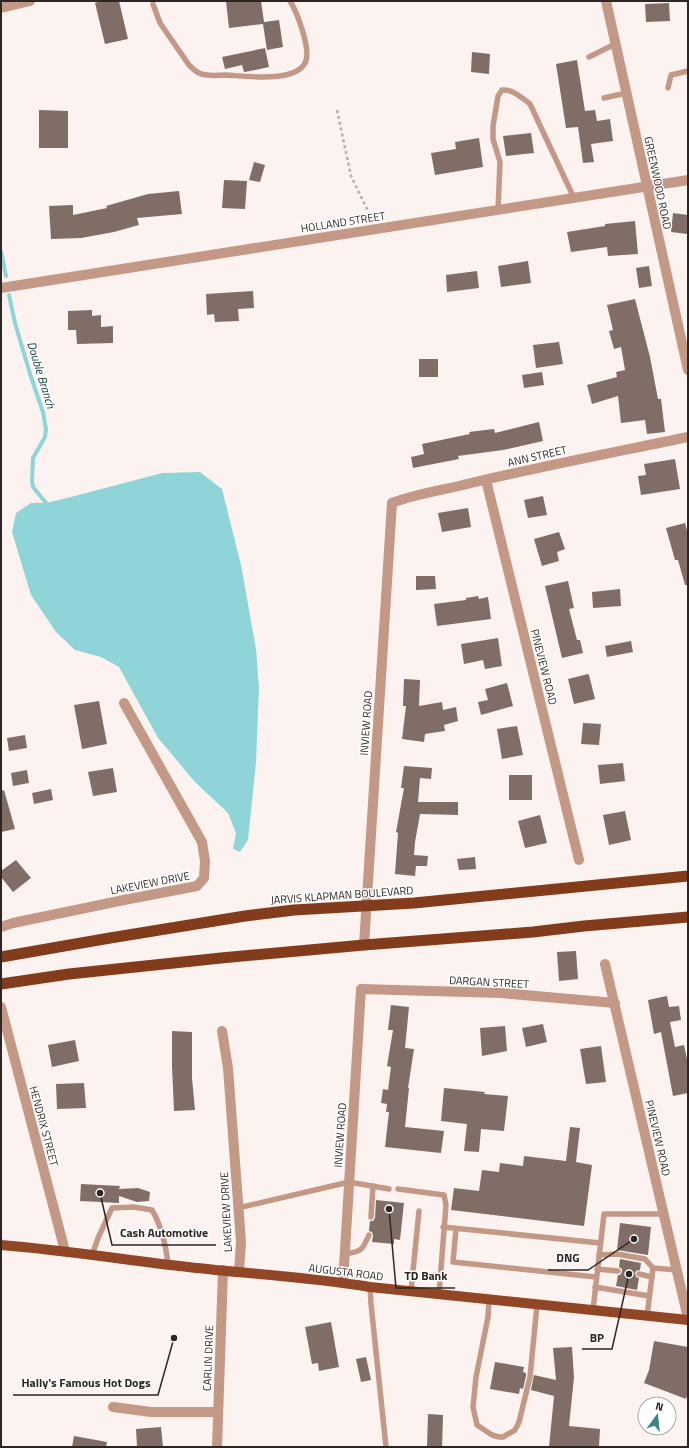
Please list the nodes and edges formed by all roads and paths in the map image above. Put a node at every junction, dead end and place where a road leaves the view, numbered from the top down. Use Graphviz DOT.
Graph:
graph roads {
  1 [pos="30,1"];
  2 [pos="290,1"];
  3 [pos="606,1"];
  4 [pos="153,4"];
  5 [pos="1,8"];
  6 [pos="615,44"];
  7 [pos="589,57"];
  8 [pos="688,70"];
  9 [pos="668,88"];
  10 [pos="626,94"];
  11 [pos="604,98"];
  12 [pos="337,110"];
  13 [pos="688,180"];
  14 [pos="647,187"];
  15 [pos="574,198"];
  16 [pos="498,210"];
  17 [pos="372,230"];
  18 [pos="1,288"];
  19 [pos="688,370"];
  20 [pos="688,437"];
  21 [pos="486,480"];
  22 [pos="392,503"];
  23 [pos="124,703"];
  24 [pos="579,860"];
  25 [pos="688,876"];
  26 [pos="366,906"];
  27 [pos="688,912"];
  28 [pos="688,917"];
  29 [pos="649,921"];
  30 [pos="1,927"];
  31 [pos="364,945"];
  32 [pos="1,957"];
  33 [pos="605,964"];
  34 [pos="1,984"];
  35 [pos="361,989"];
  36 [pos="615,1004"];
  37 [pos="1,1007"];
  38 [pos="222,1031"];
  39 [pos="349,1182"];
  40 [pos="373,1186"];
  41 [pos="389,1189"];
  42 [pos="398,1189"];
  43 [pos="238,1208"];
  44 [pos="419,1211"];
  45 [pos="664,1214"];
  46 [pos="371,1216"];
  47 [pos="444,1227"];
  48 [pos="456,1229"];
  49 [pos="369,1235"];
  50 [pos="600,1243"];
  51 [pos="1,1245"];
  52 [pos="65,1251"];
  53 [pos="345,1254"];
  54 [pos="92,1255"];
  55 [pos="599,1255"];
  56 [pos="168,1265"];
  57 [pos="653,1268"];
  58 [pos="597,1269"];
  59 [pos="223,1270"];
  60 [pos="618,1270"];
  61 [pos="677,1270"];
  62 [pos="239,1272"];
  63 [pos="640,1274"];
  64 [pos="652,1277"];
  65 [pos="596,1278"];
  66 [pos="343,1283"];
  67 [pos="370,1287"];
  68 [pos="595,1288"];
  69 [pos="684,1288"];
  70 [pos="411,1291"];
  71 [pos="439,1294"];
  72 [pos="649,1296"];
  73 [pos="489,1300"];
  74 [pos="537,1305"];
  75 [pos="592,1310"];
  76 [pos="646,1316"];
  77 [pos="688,1319"];
  78 [pos="113,1407"];
  79 [pos="218,1412"];
  80 [pos="217,1447"];
  81 [pos="386,1447"];
  1 -- 5 [label="street"];
  2 -- 4 [label="lane"];
  3 -- 6 [label="street, GREENWOOD ROAD"];
  6 -- 7 [label="lane"];
  6 -- 10 [label="street, GREENWOOD ROAD"];
  8 -- 9 [label="lane"];
  10 -- 11 [label="lane"];
  10 -- 14 [label="street, GREENWOOD ROAD"];
  12 -- 17 [label="path"];
  13 -- 14 [label="street, HOLLAND STREET"];
  14 -- 15 [label="street, HOLLAND STREET"];
  14 -- 19 [label="street, GREENWOOD ROAD"];
  15 -- 16 [label="street, HOLLAND STREET"];
  15 -- 16 [label="lane"];
  16 -- 17 [label="street, HOLLAND STREET"];
  17 -- 18 [label="street, HOLLAND STREET"];
  20 -- 21 [label="street, ANN STREET"];
  21 -- 22 [label="street, ANN STREET"];
  21 -- 24 [label="street, PINEVIEW ROAD"];
  22 -- 26 [label="street, INVIEW ROAD"];
  23 -- 30 [label="street, LAKEVIEW DRIVE"];
  25 -- 26 [label="highway, JARVIS KLAPMAN BOULEVARD"];
  26 -- 31 [label="street, INVIEW ROAD"];
  26 -- 32 [label="highway, JARVIS KLAPMAN BOULEVARD"];
  27 -- 29 [label="highway"];
  28 -- 29 [label="highway"];
  29 -- 31 [label="highway"];
  31 -- 34 [label="highway"];
  33 -- 36 [label="street, PINEVIEW ROAD"];
  35 -- 36 [label="street, DARGAN STREET"];
  35 -- 39 [label="street, INVIEW ROAD"];
  36 -- 45 [label="street, PINEVIEW ROAD"];
  37 -- 52 [label="street, HENDRIX STREET"];
  38 -- 43 [label="street, LAKEVIEW DRIVE"];
  39 -- 40 [label="lane"];
  39 -- 43 [label="lane"];
  39 -- 53 [label="street, INVIEW ROAD"];
  40 -- 41 [label="lane"];
  40 -- 46 [label="lane"];
  42 -- 47 [label="lane"];
  43 -- 62 [label="street, LAKEVIEW DRIVE"];
  44 -- 70 [label="lane"];
  45 -- 50 [label="lane"];
  45 -- 61 [label="street, PINEVIEW ROAD"];
  47 -- 48 [label="lane"];
  47 -- 71 [label="lane"];
  48 -- 50 [label="lane"];
  48 -- 65 [label="lane"];
  49 -- 53 [label="lane"];
  50 -- 55 [label="lane"];
  51 -- 52 [label="main road, AUGUSTA ROAD"];
  52 -- 54 [label="main road, AUGUSTA ROAD"];
  53 -- 66 [label="street, INVIEW ROAD"];
  54 -- 56 [label="main road, AUGUSTA ROAD"];
  54 -- 56 [label="lane"];
  55 -- 57 [label="lane"];
  55 -- 58 [label="lane"];
  56 -- 59 [label="main road, AUGUSTA ROAD"];
  57 -- 61 [label="lane"];
  57 -- 64 [label="lane"];
  58 -- 60 [label="lane"];
  58 -- 65 [label="lane"];
  59 -- 62 [label="main road, AUGUSTA ROAD"];
  59 -- 79 [label="street, CARLIN DRIVE"];
  61 -- 69 [label="street, PINEVIEW ROAD"];
  62 -- 66 [label="main road, AUGUSTA ROAD"];
  63 -- 64 [label="lane"];
  64 -- 72 [label="lane"];
  65 -- 68 [label="lane"];
  66 -- 67 [label="main road, AUGUSTA ROAD"];
  67 -- 70 [label="main road, AUGUSTA ROAD"];
  67 -- 81 [label="lane"];
  68 -- 72 [label="lane"];
  68 -- 75 [label="lane"];
  69 -- 77 [label="street, PINEVIEW ROAD"];
  70 -- 71 [label="main road, AUGUSTA ROAD"];
  71 -- 73 [label="main road, AUGUSTA ROAD"];
  72 -- 76 [label="lane"];
  73 -- 74 [label="main road, AUGUSTA ROAD"];
  73 -- 74 [label="lane"];
  74 -- 75 [label="main road, AUGUSTA ROAD"];
  75 -- 76 [label="main road, AUGUSTA ROAD"];
  76 -- 77 [label="main road, AUGUSTA ROAD"];
  78 -- 79 [label="street"];
  79 -- 80 [label="street, CARLIN DRIVE"];
}
